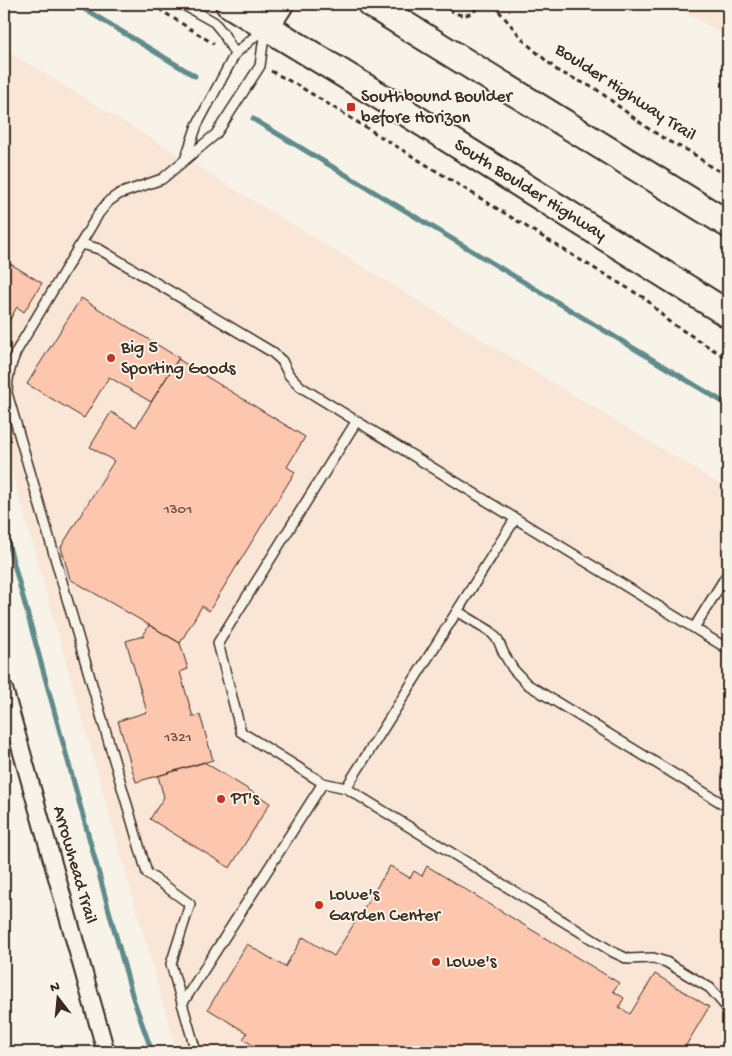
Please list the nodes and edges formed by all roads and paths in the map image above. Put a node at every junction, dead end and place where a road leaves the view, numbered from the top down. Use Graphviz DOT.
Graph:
graph roads {
  1 [pos="151,4"];
  2 [pos="182,4"];
  3 [pos="229,4"];
  4 [pos="280,4"];
  5 [pos="371,4"];
  6 [pos="481,4"];
  7 [pos="493,4"];
  8 [pos="441,5"];
  9 [pos="266,26"];
  10 [pos="235,54"];
  11 [pos="260,66"];
  12 [pos="186,158"];
  13 [pos="728,175"];
  14 [pos="728,224"];
  15 [pos="82,244"];
  16 [pos="728,314"];
  17 [pos="728,359"];
  18 [pos="356,422"];
  19 [pos="515,518"];
  20 [pos="728,573"];
  21 [pos="458,611"];
  22 [pos="694,628"];
  23 [pos="728,649"];
  24 [pos="4,690"];
  25 [pos="323,783"];
  26 [pos="346,788"];
  27 [pos="728,807"];
  28 [pos="182,1004"];
  29 [pos="728,1009"];
  30 [pos="106,1052"];
  31 [pos="196,1052"];
  1 -- 10 [label="path"];
  2 -- 10 [label="lane"];
  3 -- 9 [label="main road, South Boulder Highway"];
  4 -- 9 [label="main road"];
  5 -- 14 [label="main road"];
  6 -- 8 [label="path"];
  7 -- 13 [label="path, Boulder Highway Trail"];
  9 -- 10 [label="lane"];
  9 -- 11 [label="lane"];
  9 -- 16 [label="main road, South Boulder Highway"];
  10 -- 12 [label="lane"];
  11 -- 12 [label="lane"];
  11 -- 17 [label="path"];
  12 -- 15 [label="lane"];
  15 -- 18 [label="lane"];
  15 -- 28 [label="lane"];
  18 -- 19 [label="lane"];
  18 -- 25 [label="lane"];
  19 -- 21 [label="lane"];
  19 -- 22 [label="lane"];
  20 -- 22 [label="lane"];
  21 -- 26 [label="lane"];
  21 -- 27 [label="lane"];
  22 -- 23 [label="lane"];
  24 -- 30 [label="street, Arrowhead Trail"];
  25 -- 26 [label="lane"];
  25 -- 28 [label="lane"];
  26 -- 29 [label="lane"];
  28 -- 31 [label="lane"];
}
